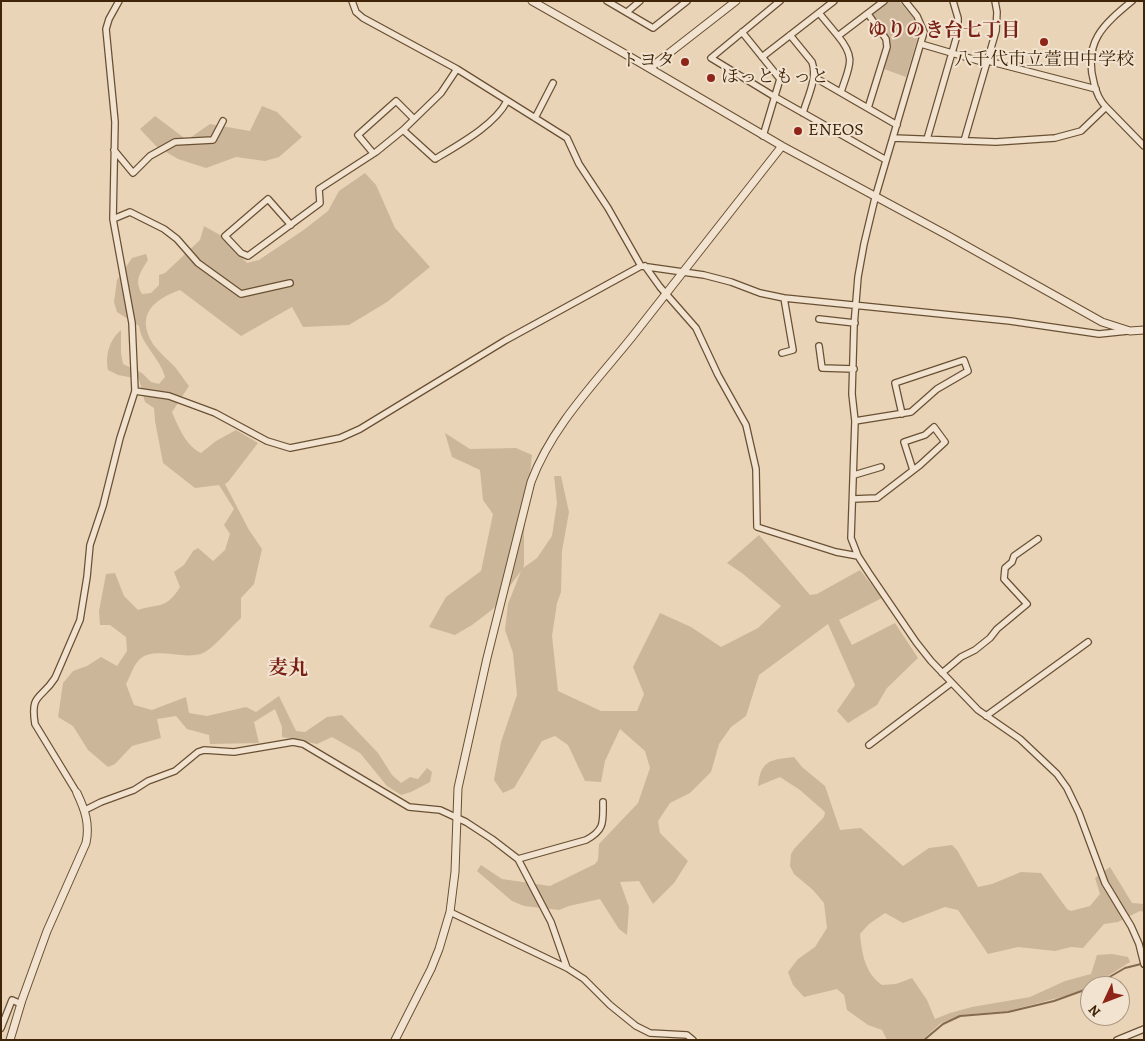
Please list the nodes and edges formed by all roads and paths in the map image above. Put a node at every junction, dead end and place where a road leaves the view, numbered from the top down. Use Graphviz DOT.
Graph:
graph roads {
  1 [pos="119,1"];
  2 [pos="352,1"];
  3 [pos="532,1"];
  4 [pos="607,1"];
  5 [pos="640,1"];
  6 [pos="687,1"];
  7 [pos="736,1"];
  8 [pos="780,1"];
  9 [pos="834,1"];
  10 [pos="884,1"];
  11 [pos="905,1"];
  12 [pos="953,1"];
  13 [pos="996,1"];
  14 [pos="1132,1"];
  15 [pos="627,12"];
  16 [pos="819,13"];
  17 [pos="868,14"];
  18 [pos="742,32"];
  19 [pos="790,35"];
  20 [pos="838,36"];
  21 [pos="921,44"];
  22 [pos="952,53"];
  23 [pos="762,57"];
  24 [pos="987,62"];
  25 [pos="650,68"];
  26 [pos="456,69"];
  27 [pos="814,77"];
  28 [pos="553,83"];
  29 [pos="1096,89"];
  30 [pos="841,92"];
  31 [pos="775,97"];
  32 [pos="507,101"];
  33 [pos="1106,107"];
  34 [pos="868,108"];
  35 [pos="802,113"];
  36 [pos="535,118"];
  37 [pos="414,119"];
  38 [pos="223,121"];
  39 [pos="897,125"];
  40 [pos="403,130"];
  41 [pos="764,136"];
  42 [pos="893,138"];
  43 [pos="927,139"];
  44 [pos="964,141"];
  45 [pos="782,146"];
  46 [pos="1144,146"];
  47 [pos="114,150"];
  48 [pos="373,153"];
  49 [pos="886,160"];
  50 [pos="875,198"];
  51 [pos="113,218"];
  52 [pos="290,225"];
  53 [pos="643,266"];
  54 [pos="684,272"];
  55 [pos="290,283"];
  56 [pos="667,293"];
  57 [pos="784,298"];
  58 [pos="856,306"];
  59 [pos="819,319"];
  60 [pos="854,323"];
  61 [pos="1144,330"];
  62 [pos="1130,331"];
  63 [pos="819,346"];
  64 [pos="782,353"];
  65 [pos="854,369"];
  66 [pos="135,391"];
  67 [pos="902,414"];
  68 [pos="855,422"];
  69 [pos="880,467"];
  70 [pos="913,470"];
  71 [pos="854,475"];
  72 [pos="853,498"];
  73 [pos="1038,539"];
  74 [pos="858,556"];
  75 [pos="1088,642"];
  76 [pos="942,673"];
  77 [pos="951,683"];
  78 [pos="986,716"];
  79 [pos="869,745"];
  80 [pos="77,793"];
  81 [pos="603,802"];
  82 [pos="85,810"];
  83 [pos="456,818"];
  84 [pos="518,859"];
  85 [pos="450,912"];
  86 [pos="1143,960"];
  87 [pos="566,968"];
  88 [pos="21,1004"];
  89 [pos="1,1028"];
  90 [pos="1144,1029"];
  91 [pos="10,1040"];
  92 [pos="395,1040"];
  93 [pos="693,1040"];
  94 [pos="1117,1040"];
  1 -- 47 [label="street"];
  2 -- 26 [label="street"];
  3 -- 25 [label="street"];
  4 -- 15 [label="street"];
  5 -- 15 [label="street"];
  6 -- 15 [label="street"];
  7 -- 25 [label="street"];
  8 -- 18 [label="street"];
  9 -- 16 [label="street"];
  10 -- 17 [label="street"];
  11 -- 21 [label="street"];
  12 -- 22 [label="street"];
  13 -- 24 [label="street"];
  14 -- 29 [label="street"];
  16 -- 19 [label="street"];
  16 -- 20 [label="street"];
  17 -- 20 [label="street"];
  17 -- 34 [label="street"];
  18 -- 23 [label="street"];
  18 -- 31 [label="street"];
  19 -- 23 [label="street"];
  19 -- 27 [label="street"];
  20 -- 30 [label="street"];
  21 -- 22 [label="street"];
  21 -- 39 [label="street"];
  22 -- 24 [label="street"];
  22 -- 43 [label="street"];
  23 -- 31 [label="street"];
  24 -- 29 [label="street"];
  24 -- 44 [label="street"];
  25 -- 41 [label="street"];
  26 -- 32 [label="street"];
  26 -- 37 [label="street"];
  27 -- 30 [label="street"];
  27 -- 35 [label="street"];
  28 -- 36 [label="street"];
  29 -- 33 [label="street"];
  30 -- 34 [label="street"];
  31 -- 35 [label="street"];
  31 -- 41 [label="street"];
  32 -- 36 [label="street"];
  32 -- 40 [label="street"];
  33 -- 44 [label="street"];
  33 -- 46 [label="street"];
  34 -- 39 [label="street"];
  35 -- 49 [label="street"];
  36 -- 53 [label="street"];
  37 -- 40 [label="street"];
  37 -- 48 [label="street"];
  38 -- 47 [label="street"];
  39 -- 42 [label="street"];
  40 -- 48 [label="street"];
  41 -- 45 [label="street"];
  42 -- 43 [label="street"];
  42 -- 49 [label="street"];
  43 -- 44 [label="street"];
  45 -- 50 [label="street"];
  45 -- 54 [label="street"];
  47 -- 51 [label="street"];
  48 -- 52 [label="street"];
  49 -- 50 [label="street"];
  50 -- 58 [label="street"];
  50 -- 62 [label="street"];
  51 -- 55 [label="street"];
  51 -- 66 [label="street"];
  52 -- 52 [label="street"];
  53 -- 54 [label="street"];
  53 -- 56 [label="street"];
  53 -- 66 [label="street"];
  54 -- 56 [label="street"];
  54 -- 57 [label="street"];
  56 -- 74 [label="street"];
  56 -- 83 [label="street"];
  57 -- 58 [label="street"];
  57 -- 64 [label="street"];
  58 -- 60 [label="street"];
  58 -- 62 [label="street"];
  59 -- 60 [label="street"];
  60 -- 65 [label="street"];
  61 -- 62 [label="street"];
  63 -- 65 [label="street"];
  65 -- 68 [label="street"];
  66 -- 80 [label="street"];
  67 -- 67 [label="street"];
  67 -- 68 [label="street"];
  68 -- 71 [label="street"];
  69 -- 71 [label="street"];
  70 -- 70 [label="street"];
  70 -- 72 [label="street"];
  71 -- 72 [label="street"];
  72 -- 74 [label="street"];
  73 -- 76 [label="street"];
  74 -- 76 [label="street"];
  75 -- 78 [label="street"];
  76 -- 77 [label="street"];
  77 -- 78 [label="street"];
  77 -- 79 [label="street"];
  78 -- 86 [label="street"];
  80 -- 82 [label="street"];
  81 -- 84 [label="street"];
  82 -- 83 [label="street"];
  82 -- 88 [label="street"];
  83 -- 84 [label="street"];
  83 -- 85 [label="street"];
  84 -- 87 [label="street"];
  85 -- 87 [label="street"];
  85 -- 92 [label="street"];
  87 -- 93 [label="street"];
  88 -- 89 [label="street"];
  88 -- 91 [label="street"];
  90 -- 94 [label="street"];
}
